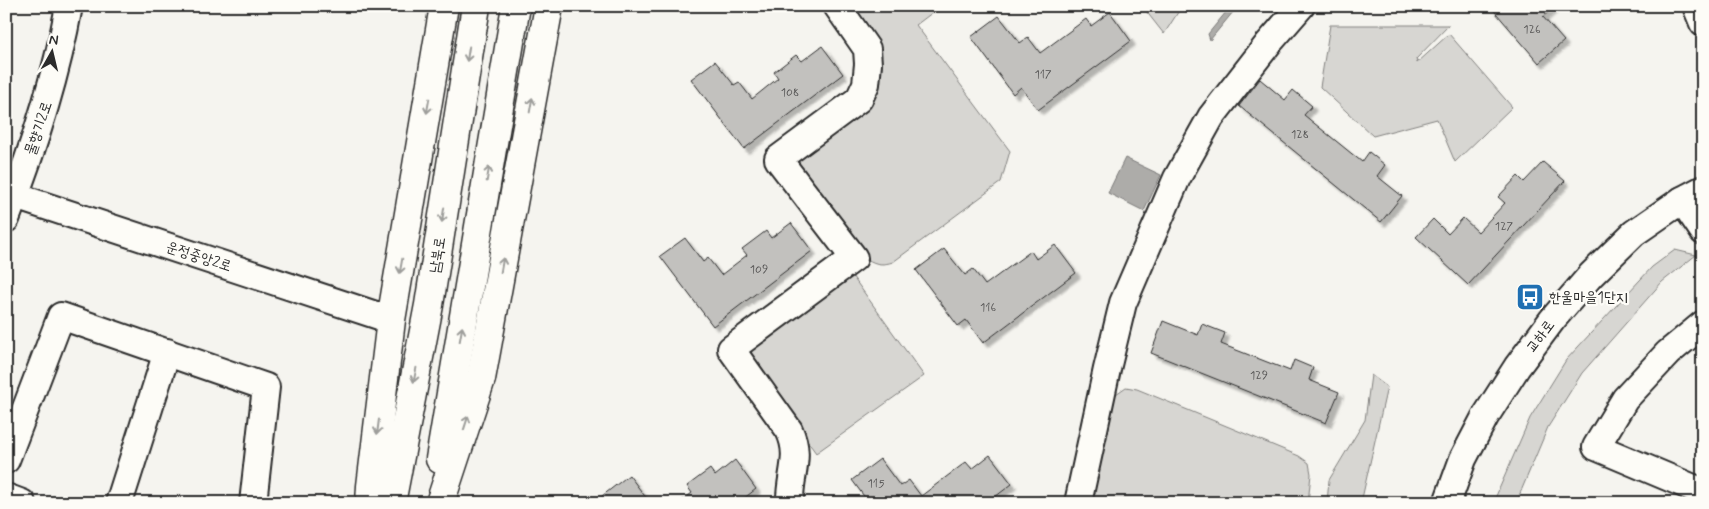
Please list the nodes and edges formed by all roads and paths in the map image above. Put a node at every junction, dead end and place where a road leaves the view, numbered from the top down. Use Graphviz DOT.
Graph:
graph roads {
  1 [pos="69,6"];
  2 [pos="444,6"];
  3 [pos="476,6"];
  4 [pos="516,6"];
  5 [pos="549,6"];
  6 [pos="837,6"];
  7 [pos="1302,6"];
  8 [pos="1696,6"];
  9 [pos="1703,23"];
  10 [pos="1693,194"];
  11 [pos="9,202"];
  12 [pos="1703,231"];
  13 [pos="391,320"];
  14 [pos="1703,324"];
  15 [pos="167,352"];
  16 [pos="6,460"];
  17 [pos="1702,490"];
  18 [pos="6,497"];
  19 [pos="22,503"];
  20 [pos="119,503"];
  21 [pos="253,503"];
  22 [pos="370,503"];
  23 [pos="391,503"];
  24 [pos="433,503"];
  25 [pos="440,503"];
  26 [pos="790,503"];
  27 [pos="1078,503"];
  28 [pos="1447,503"];
  1 -- 11 [label="street, 물향기2로"];
  2 -- 13 [label="main road, one-way"];
  3 -- 23 [label="main road, 남북로, one-way"];
  24 -- 4 [label="main road, one-way"];
  25 -- 5 [label="main road, one-way"];
  6 -- 26 [label="street"];
  7 -- 27 [label="street"];
  8 -- 9 [label="street"];
  10 -- 12 [label="street"];
  10 -- 28 [label="street, 교하로"];
  11 -- 13 [label="street, 운정중앙2로"];
  13 -- 22 [label="main road, one-way"];
  14 -- 17 [label="street"];
  15 -- 16 [label="street"];
  15 -- 20 [label="street"];
  15 -- 21 [label="street"];
  18 -- 19 [label="street"];
}
